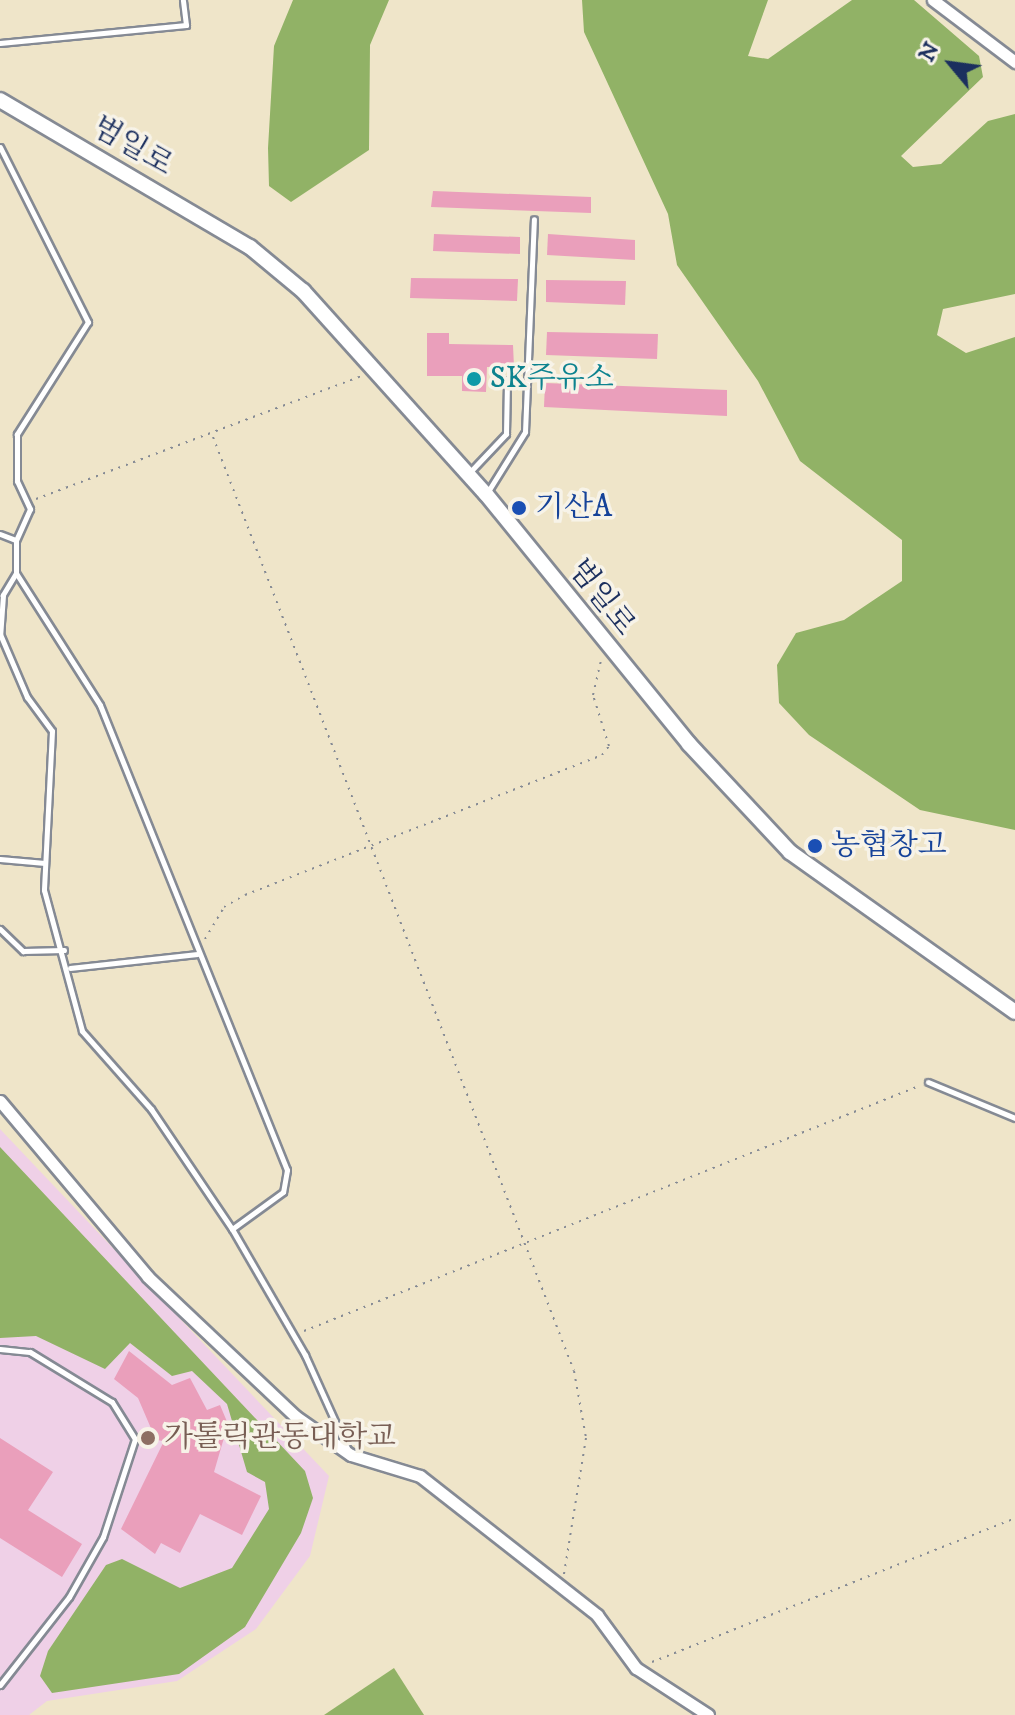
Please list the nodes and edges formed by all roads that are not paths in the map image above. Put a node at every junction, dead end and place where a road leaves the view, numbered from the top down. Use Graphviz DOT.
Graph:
graph roads {
  1 [pos="183,0"];
  2 [pos="933,0"];
  3 [pos="0,43"];
  4 [pos="1015,62"];
  5 [pos="0,101"];
  6 [pos="0,147"];
  7 [pos="534,219"];
  8 [pos="507,380"];
  9 [pos="469,474"];
  10 [pos="486,494"];
  11 [pos="0,534"];
  12 [pos="16,540"];
  13 [pos="16,573"];
  14 [pos="0,859"];
  15 [pos="45,863"];
  16 [pos="0,929"];
  17 [pos="64,950"];
  18 [pos="197,954"];
  19 [pos="70,968"];
  20 [pos="1015,1012"];
  21 [pos="928,1082"];
  22 [pos="0,1101"];
  23 [pos="1015,1118"];
  24 [pos="232,1229"];
  25 [pos="0,1349"];
  26 [pos="351,1455"];
  27 [pos="0,1685"];
  28 [pos="708,1715"];
  1 -- 3 [label="lane"];
  2 -- 4 [label="street"];
  5 -- 9 [label="street, 범일로"];
  6 -- 12 [label="lane"];
  7 -- 10 [label="lane"];
  8 -- 9 [label="lane"];
  9 -- 10 [label="street, 범일로"];
  10 -- 20 [label="street, 범일로"];
  11 -- 12 [label="lane"];
  12 -- 13 [label="lane"];
  13 -- 15 [label="lane"];
  13 -- 18 [label="lane"];
  14 -- 15 [label="lane"];
  15 -- 17 [label="lane"];
  16 -- 17 [label="lane"];
  17 -- 19 [label="lane"];
  18 -- 19 [label="lane"];
  18 -- 24 [label="lane"];
  19 -- 24 [label="lane"];
  21 -- 23 [label="lane"];
  22 -- 26 [label="street"];
  24 -- 26 [label="lane"];
  25 -- 27 [label="lane"];
  26 -- 28 [label="street"];
}
